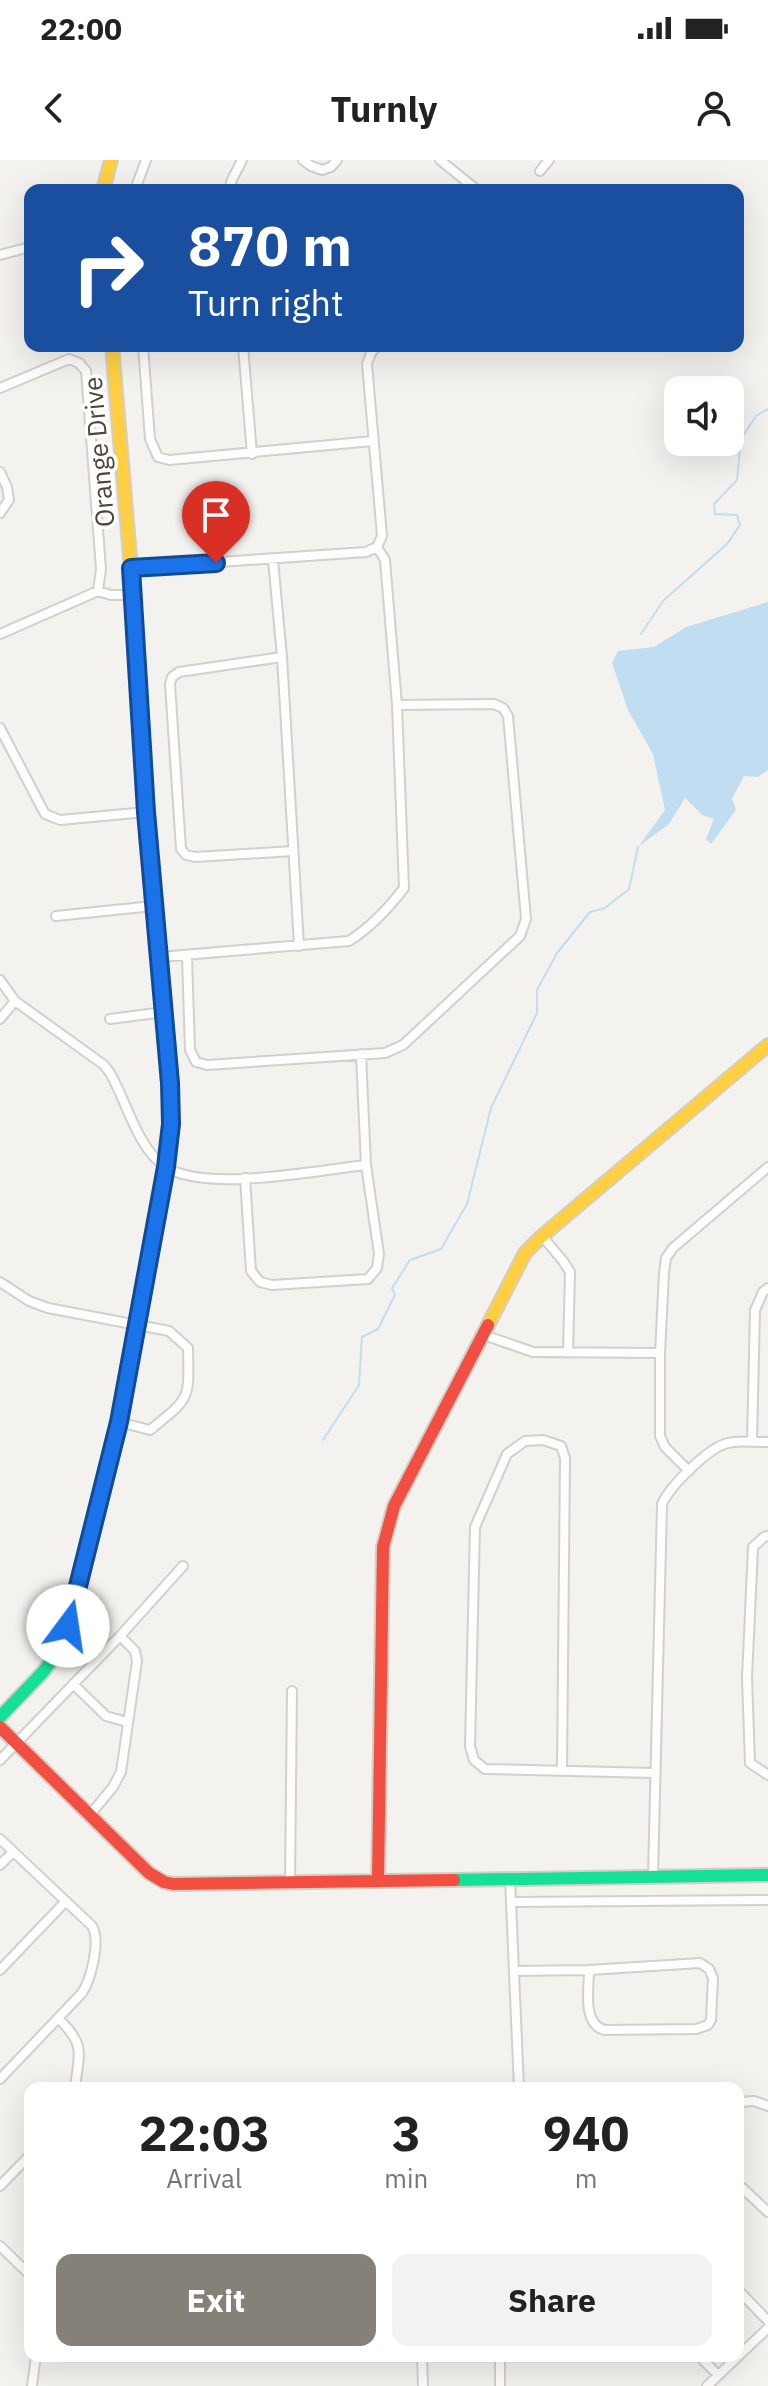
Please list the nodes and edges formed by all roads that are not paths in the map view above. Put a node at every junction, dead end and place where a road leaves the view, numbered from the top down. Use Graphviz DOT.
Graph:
graph roads {
  1 [pos="111,160"];
  2 [pos="146,160"];
  3 [pos="242,160"];
  4 [pos="303,160"];
  5 [pos="337,160"];
  6 [pos="440,160"];
  7 [pos="549,160"];
  8 [pos="540,171"];
  9 [pos="105,184"];
  10 [pos="137,184"];
  11 [pos="231,184"];
  12 [pos="470,184"];
  13 [pos="24,249"];
  14 [pos="0,255"];
  15 [pos="112,352"];
  16 [pos="143,352"];
  17 [pos="244,352"];
  18 [pos="372,352"];
  19 [pos="0,388"];
  20 [pos="373,441"];
  21 [pos="252,454"];
  22 [pos="0,472"];
  23 [pos="0,513"];
  24 [pos="377,547"];
  25 [pos="273,560"];
  26 [pos="131,568"];
  27 [pos="98,591"];
  28 [pos="132,595"];
  29 [pos="0,634"];
  30 [pos="282,657"];
  31 [pos="397,705"];
  32 [pos="0,728"];
  33 [pos="146,812"];
  34 [pos="293,851"];
  35 [pos="153,906"];
  36 [pos="56,916"];
  37 [pos="299,946"];
  38 [pos="160,957"];
  39 [pos="187,957"];
  40 [pos="0,980"];
  41 [pos="15,1001"];
  42 [pos="164,1012"];
  43 [pos="0,1019"];
  44 [pos="110,1019"];
  45 [pos="768,1045"];
  46 [pos="361,1054"];
  47 [pos="366,1165"];
  48 [pos="166,1167"];
  49 [pos="768,1167"];
  50 [pos="245,1178"];
  51 [pos="542,1236"];
  52 [pos="0,1282"];
  53 [pos="768,1288"];
  54 [pos="136,1324"];
  55 [pos="481,1334"];
  56 [pos="568,1353"];
  57 [pos="660,1353"];
  58 [pos="119,1422"];
  59 [pos="752,1442"];
  60 [pos="768,1442"];
  61 [pos="689,1471"];
  62 [pos="768,1536"];
  63 [pos="183,1566"];
  64 [pos="120,1636"];
  65 [pos="73,1684"];
  66 [pos="292,1691"];
  67 [pos="0,1717"];
  68 [pos="127,1722"];
  69 [pos="0,1727"];
  70 [pos="16,1742"];
  71 [pos="0,1760"];
  72 [pos="562,1770"];
  73 [pos="654,1773"];
  74 [pos="768,1775"];
  75 [pos="89,1816"];
  76 [pos="0,1839"];
  77 [pos="13,1852"];
  78 [pos="0,1865"];
  79 [pos="768,1875"];
  80 [pos="653,1876"];
  81 [pos="510,1879"];
  82 [pos="378,1880"];
  83 [pos="290,1883"];
  84 [pos="768,1900"];
  85 [pos="66,1901"];
  86 [pos="512,1902"];
  87 [pos="0,1970"];
  88 [pos="589,1970"];
  89 [pos="515,1971"];
  90 [pos="59,2019"];
  91 [pos="0,2079"];
  92 [pos="76,2082"];
  93 [pos="519,2082"];
  94 [pos="744,2102"];
  95 [pos="768,2106"];
  96 [pos="24,2161"];
  97 [pos="0,2186"];
  98 [pos="744,2190"];
  99 [pos="768,2212"];
  100 [pos="0,2246"];
  101 [pos="24,2265"];
  102 [pos="744,2296"];
  103 [pos="768,2321"];
  104 [pos="768,2328"];
  105 [pos="744,2351"];
  106 [pos="35,2362"];
  107 [pos="422,2362"];
  108 [pos="500,2362"];
  109 [pos="705,2362"];
  110 [pos="732,2362"];
  111 [pos="718,2375"];
  112 [pos="32,2386"];
  113 [pos="423,2386"];
  114 [pos="500,2386"];
  115 [pos="707,2386"];
  1 -- 9 [label="street"];
  2 -- 10 [label="street"];
  3 -- 11 [label="street"];
  4 -- 5 [label="street"];
  6 -- 12 [label="street"];
  7 -- 8 [label="street"];
  13 -- 14 [label="street"];
  15 -- 26 [label="street, Orange Drive"];
  16 -- 21 [label="street"];
  17 -- 21 [label="street"];
  18 -- 20 [label="street"];
  19 -- 27 [label="street"];
  20 -- 21 [label="street"];
  20 -- 24 [label="street"];
  22 -- 23 [label="street"];
  24 -- 25 [label="street"];
  24 -- 31 [label="street"];
  25 -- 26 [label="street"];
  25 -- 30 [label="street"];
  26 -- 28 [label="street, Orange Drive"];
  27 -- 28 [label="street"];
  27 -- 29 [label="street"];
  28 -- 33 [label="street, Orange Drive"];
  30 -- 34 [label="street"];
  30 -- 34 [label="street"];
  31 -- 37 [label="street"];
  31 -- 46 [label="street"];
  32 -- 33 [label="street"];
  33 -- 35 [label="street, Orange Drive"];
  34 -- 37 [label="street"];
  35 -- 36 [label="street"];
  35 -- 38 [label="street, Orange Drive"];
  37 -- 39 [label="street"];
  38 -- 39 [label="street"];
  38 -- 42 [label="street, Orange Drive"];
  39 -- 46 [label="street"];
  40 -- 41 [label="street"];
  41 -- 43 [label="street"];
  41 -- 48 [label="street"];
  42 -- 44 [label="street"];
  42 -- 48 [label="street, Orange Drive"];
  45 -- 51 [label="street"];
  46 -- 47 [label="street"];
  47 -- 50 [label="street"];
  47 -- 50 [label="street"];
  48 -- 50 [label="street"];
  48 -- 54 [label="street, Orange Drive"];
  49 -- 57 [label="street"];
  51 -- 55 [label="street"];
  51 -- 56 [label="street"];
  52 -- 54 [label="street"];
  53 -- 59 [label="street"];
  54 -- 58 [label="street, Orange Drive"];
  54 -- 58 [label="street"];
  55 -- 56 [label="street"];
  55 -- 82 [label="street"];
  56 -- 57 [label="street"];
  57 -- 61 [label="street"];
  58 -- 67 [label="street, Orange Drive"];
  59 -- 60 [label="street"];
  59 -- 61 [label="street"];
  61 -- 73 [label="street"];
  62 -- 74 [label="street"];
  63 -- 64 [label="street"];
  64 -- 65 [label="street"];
  64 -- 68 [label="street"];
  65 -- 68 [label="street"];
  65 -- 70 [label="street"];
  66 -- 83 [label="street"];
  68 -- 75 [label="street"];
  69 -- 70 [label="street"];
  70 -- 71 [label="street"];
  70 -- 75 [label="street"];
  72 -- 72 [label="street"];
  72 -- 73 [label="street"];
  73 -- 80 [label="street"];
  75 -- 83 [label="street"];
  76 -- 77 [label="street"];
  77 -- 78 [label="street"];
  77 -- 85 [label="street"];
  79 -- 80 [label="street"];
  80 -- 81 [label="street"];
  81 -- 82 [label="street"];
  81 -- 86 [label="street"];
  82 -- 83 [label="street"];
  84 -- 86 [label="street"];
  85 -- 87 [label="street"];
  85 -- 90 [label="street"];
  86 -- 89 [label="street"];
  88 -- 88 [label="street"];
  88 -- 89 [label="street"];
  89 -- 93 [label="street"];
  90 -- 91 [label="street"];
  90 -- 92 [label="street"];
  94 -- 95 [label="street"];
  96 -- 97 [label="street"];
  98 -- 99 [label="street"];
  100 -- 101 [label="street"];
  102 -- 103 [label="street"];
  104 -- 105 [label="street"];
  106 -- 112 [label="street"];
  107 -- 113 [label="street"];
  108 -- 114 [label="street"];
  109 -- 111 [label="street"];
  110 -- 111 [label="street"];
  111 -- 115 [label="street"];
}
